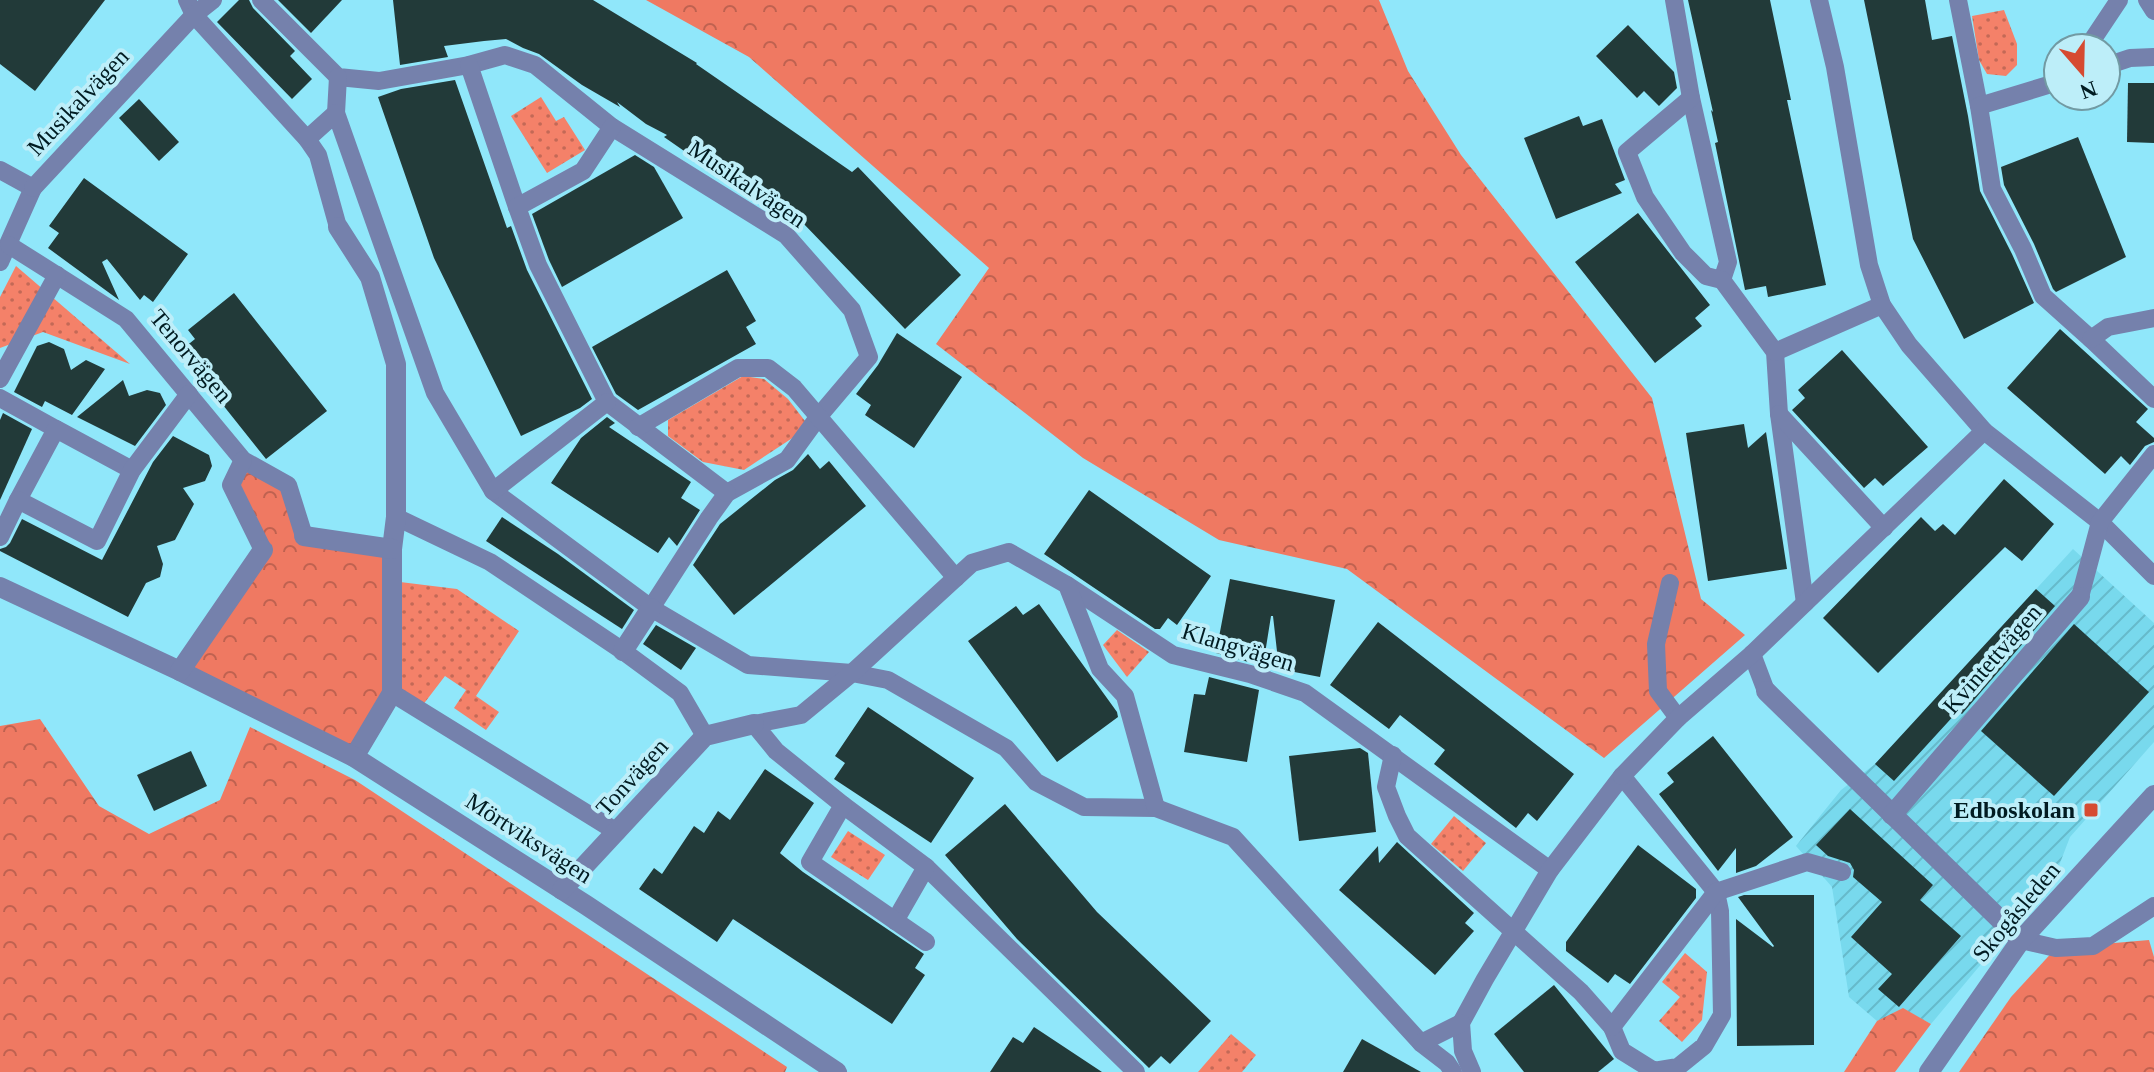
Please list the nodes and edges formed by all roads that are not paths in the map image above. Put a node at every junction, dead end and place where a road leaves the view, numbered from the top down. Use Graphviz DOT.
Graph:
graph roads {
  1 [pos="213,0"];
  2 [pos="261,0"];
  3 [pos="1674,0"];
  4 [pos="1819,0"];
  5 [pos="1958,0"];
  6 [pos="2119,0"];
  7 [pos="2147,0"];
  8 [pos="191,8"];
  9 [pos="2154,11"];
  10 [pos="2098,32"];
  11 [pos="2154,57"];
  12 [pos="2122,61"];
  13 [pos="469,65"];
  14 [pos="338,77"];
  15 [pos="2042,87"];
  16 [pos="1691,98"];
  17 [pos="1979,106"];
  18 [pos="336,113"];
  19 [pos="612,127"];
  20 [pos="307,139"];
  21 [pos="0,170"];
  22 [pos="33,188"];
  23 [pos="517,207"];
  24 [pos="338,227"];
  25 [pos="4,253"];
  26 [pos="57,275"];
  27 [pos="1722,280"];
  28 [pos="1882,305"];
  29 [pos="2154,318"];
  30 [pos="2091,339"];
  31 [pos="1775,352"];
  32 [pos="0,379"];
  33 [pos="189,394"];
  34 [pos="0,398"];
  35 [pos="2154,399"];
  36 [pos="607,402"];
  37 [pos="1779,414"];
  38 [pos="819,416"];
  39 [pos="638,427"];
  40 [pos="56,429"];
  41 [pos="1984,431"];
  42 [pos="2154,454"];
  43 [pos="243,460"];
  44 [pos="132,470"];
  45 [pos="493,491"];
  46 [pos="727,493"];
  47 [pos="18,500"];
  48 [pos="396,517"];
  49 [pos="2100,522"];
  50 [pos="1884,528"];
  51 [pos="304,536"];
  52 [pos="0,537"];
  53 [pos="392,549"];
  54 [pos="263,550"];
  55 [pos="2154,576"];
  56 [pos="956,578"];
  57 [pos="1670,583"];
  58 [pos="1067,585"];
  59 [pos="0,587"];
  60 [pos="2080,597"];
  61 [pos="1805,603"];
  62 [pos="651,608"];
  63 [pos="623,651"];
  64 [pos="1752,654"];
  65 [pos="180,671"];
  66 [pos="852,673"];
  67 [pos="1766,691"];
  68 [pos="392,693"];
  69 [pos="1678,718"];
  70 [pos="754,724"];
  71 [pos="705,736"];
  72 [pos="1393,755"];
  73 [pos="354,757"];
  74 [pos="1622,776"];
  75 [pos="2154,795"];
  76 [pos="843,805"];
  77 [pos="1156,808"];
  78 [pos="1892,815"];
  79 [pos="617,832"];
  80 [pos="926,867"];
  81 [pos="1550,870"];
  82 [pos="1842,872"];
  83 [pos="562,890"];
  84 [pos="1716,892"];
  85 [pos="2154,906"];
  86 [pos="895,921"];
  87 [pos="1513,932"];
  88 [pos="2021,940"];
  89 [pos="926,942"];
  90 [pos="1461,1023"];
  91 [pos="1612,1027"];
  92 [pos="1421,1043"];
  93 [pos="837,1072"];
  94 [pos="1136,1072"];
  95 [pos="1453,1072"];
  96 [pos="1472,1072"];
  97 [pos="1929,1072"];
  1 -- 8 [label="lane, Musikalvägen"];
  2 -- 14 [label="lane"];
  3 -- 16 [label="lane"];
  4 -- 28 [label="lane"];
  5 -- 17 [label="lane"];
  6 -- 10 [label="lane"];
  7 -- 9 [label="lane"];
  8 -- 20 [label="lane"];
  8 -- 22 [label="lane, Musikalvägen"];
  11 -- 12 [label="lane"];
  13 -- 14 [label="lane, Musikalvägen"];
  13 -- 19 [label="lane, Musikalvägen"];
  13 -- 23 [label="lane"];
  14 -- 18 [label="lane"];
  15 -- 17 [label="lane"];
  16 -- 27 [label="lane"];
  16 -- 27 [label="lane"];
  17 -- 30 [label="lane"];
  18 -- 20 [label="lane"];
  18 -- 45 [label="lane"];
  19 -- 23 [label="lane"];
  19 -- 38 [label="lane, Musikalvägen"];
  20 -- 24 [label="lane"];
  21 -- 22 [label="lane, Musikalvägen"];
  22 -- 25 [label="lane, Musikalvägen"];
  23 -- 36 [label="lane"];
  24 -- 48 [label="street"];
  25 -- 26 [label="lane, Tenorvägen"];
  26 -- 32 [label="lane"];
  26 -- 33 [label="lane, Tenorvägen"];
  27 -- 31 [label="lane"];
  28 -- 31 [label="lane"];
  28 -- 41 [label="lane"];
  29 -- 30 [label="lane"];
  30 -- 35 [label="lane"];
  31 -- 37 [label="lane"];
  33 -- 43 [label="lane, Tenorvägen"];
  33 -- 44 [label="lane"];
  34 -- 40 [label="lane"];
  36 -- 39 [label="lane"];
  36 -- 45 [label="lane"];
  37 -- 50 [label="lane"];
  37 -- 61 [label="lane"];
  38 -- 39 [label="lane"];
  38 -- 46 [label="lane, Musikalvägen"];
  38 -- 56 [label="lane"];
  39 -- 46 [label="lane"];
  40 -- 44 [label="lane"];
  40 -- 47 [label="lane"];
  41 -- 49 [label="lane"];
  41 -- 50 [label="lane"];
  42 -- 49 [label="lane"];
  43 -- 51 [label="lane, Tenorvägen"];
  43 -- 54 [label="lane"];
  44 -- 47 [label="lane"];
  45 -- 62 [label="lane"];
  46 -- 62 [label="lane, Musikalvägen"];
  47 -- 52 [label="lane"];
  48 -- 53 [label="street"];
  48 -- 63 [label="lane"];
  49 -- 55 [label="lane"];
  49 -- 60 [label="lane, Kvintettvägen"];
  50 -- 61 [label="lane"];
  51 -- 53 [label="street"];
  53 -- 68 [label="street"];
  54 -- 65 [label="street"];
  56 -- 58 [label="lane, Klangvägen"];
  56 -- 66 [label="lane, Klangvägen"];
  57 -- 69 [label="lane"];
  58 -- 72 [label="lane, Klangvägen"];
  58 -- 77 [label="lane"];
  59 -- 65 [label="street, Mörtviksvägen"];
  60 -- 78 [label="street, Kvintettvägen"];
  61 -- 64 [label="lane"];
  62 -- 63 [label="street"];
  62 -- 66 [label="lane"];
  63 -- 71 [label="lane"];
  64 -- 67 [label="lane"];
  64 -- 69 [label="lane"];
  65 -- 73 [label="street, Mörtviksvägen"];
  66 -- 70 [label="lane, Klangvägen"];
  66 -- 77 [label="lane"];
  67 -- 78 [label="street"];
  68 -- 73 [label="street"];
  68 -- 79 [label="lane"];
  69 -- 74 [label="lane"];
  70 -- 71 [label="street, Tonvägen"];
  70 -- 76 [label="lane"];
  71 -- 79 [label="street, Tonvägen"];
  72 -- 81 [label="lane, Klangvägen"];
  72 -- 87 [label="lane"];
  73 -- 83 [label="street, Mörtviksvägen"];
  74 -- 81 [label="lane"];
  74 -- 84 [label="lane"];
  75 -- 88 [label="street, Skogåsleden"];
  76 -- 80 [label="lane"];
  76 -- 86 [label="lane"];
  77 -- 92 [label="lane"];
  78 -- 88 [label="street"];
  79 -- 83 [label="street, Tonvägen"];
  80 -- 86 [label="lane"];
  80 -- 94 [label="lane"];
  81 -- 87 [label="lane"];
  82 -- 84 [label="lane"];
  83 -- 93 [label="street, Mörtviksvägen"];
  84 -- 91 [label="lane"];
  84 -- 91 [label="lane"];
  85 -- 88 [label="lane"];
  86 -- 89 [label="lane"];
  87 -- 90 [label="lane"];
  87 -- 91 [label="lane"];
  88 -- 97 [label="street, Skogåsleden"];
  90 -- 92 [label="lane"];
  90 -- 96 [label="lane"];
  92 -- 95 [label="lane"];
}
